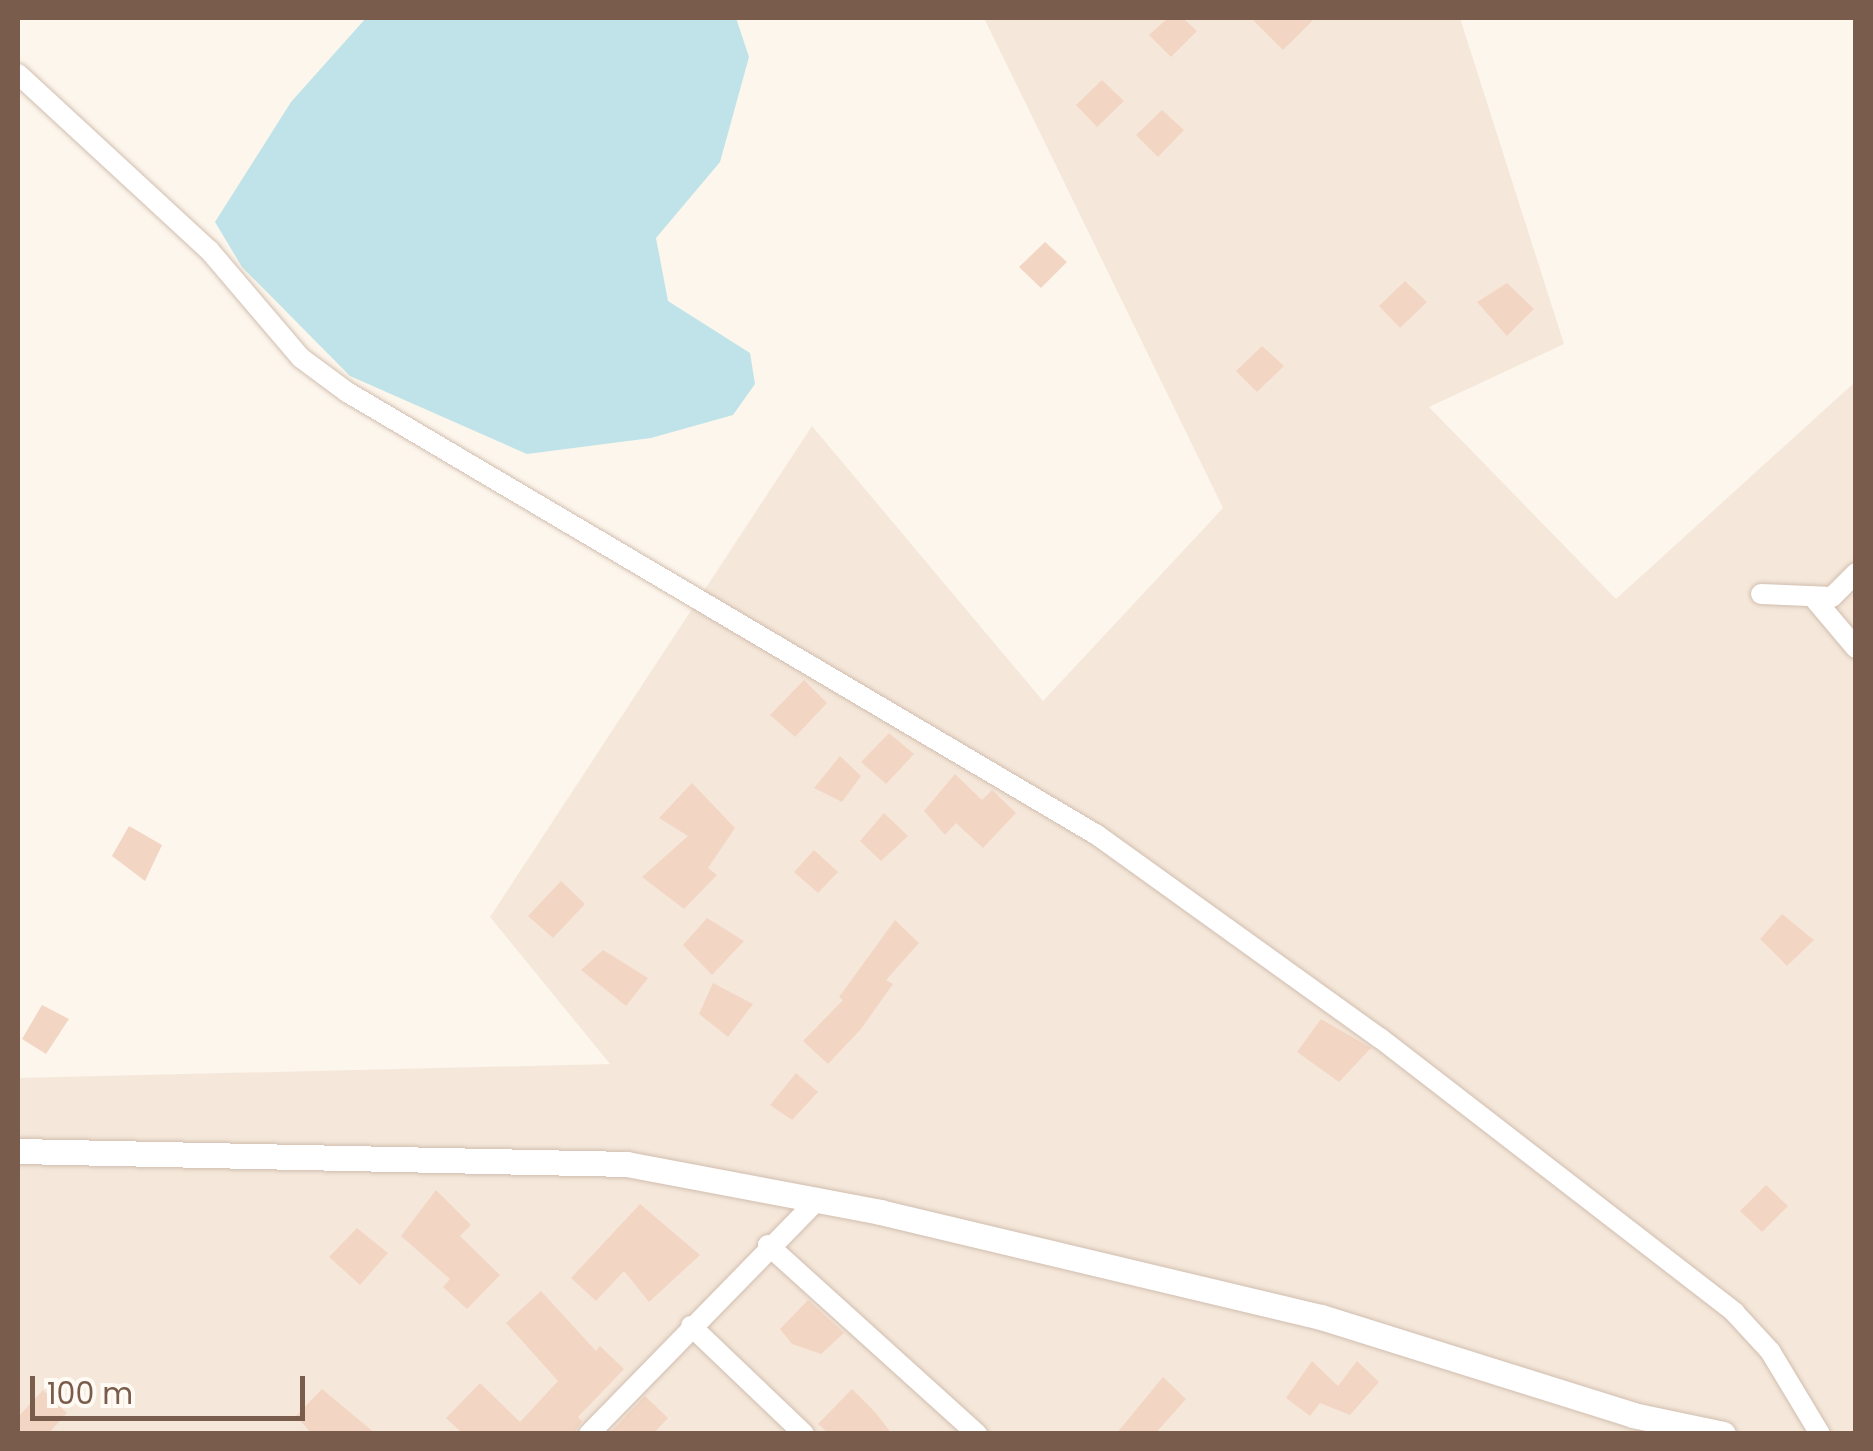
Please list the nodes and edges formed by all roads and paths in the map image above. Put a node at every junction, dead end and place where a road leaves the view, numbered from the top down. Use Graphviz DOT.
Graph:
graph roads {
  1 [pos="18,74"];
  2 [pos="1856,572"];
  3 [pos="1761,594"];
  4 [pos="1812,596"];
  5 [pos="1856,648"];
  6 [pos="18,1151"];
  7 [pos="817,1200"];
  8 [pos="768,1245"];
  9 [pos="691,1326"];
  10 [pos="1627,1424"];
  11 [pos="589,1434"];
  12 [pos="804,1434"];
  13 [pos="977,1434"];
  14 [pos="1723,1434"];
  15 [pos="1820,1434"];
  1 -- 15 [label="street"];
  2 -- 4 [label="street"];
  3 -- 4 [label="street"];
  4 -- 5 [label="street"];
  6 -- 7 [label="street"];
  7 -- 8 [label="street"];
  7 -- 10 [label="street"];
  8 -- 9 [label="street"];
  8 -- 13 [label="street"];
  9 -- 11 [label="street"];
  9 -- 12 [label="street"];
  10 -- 14 [label="street"];
}
